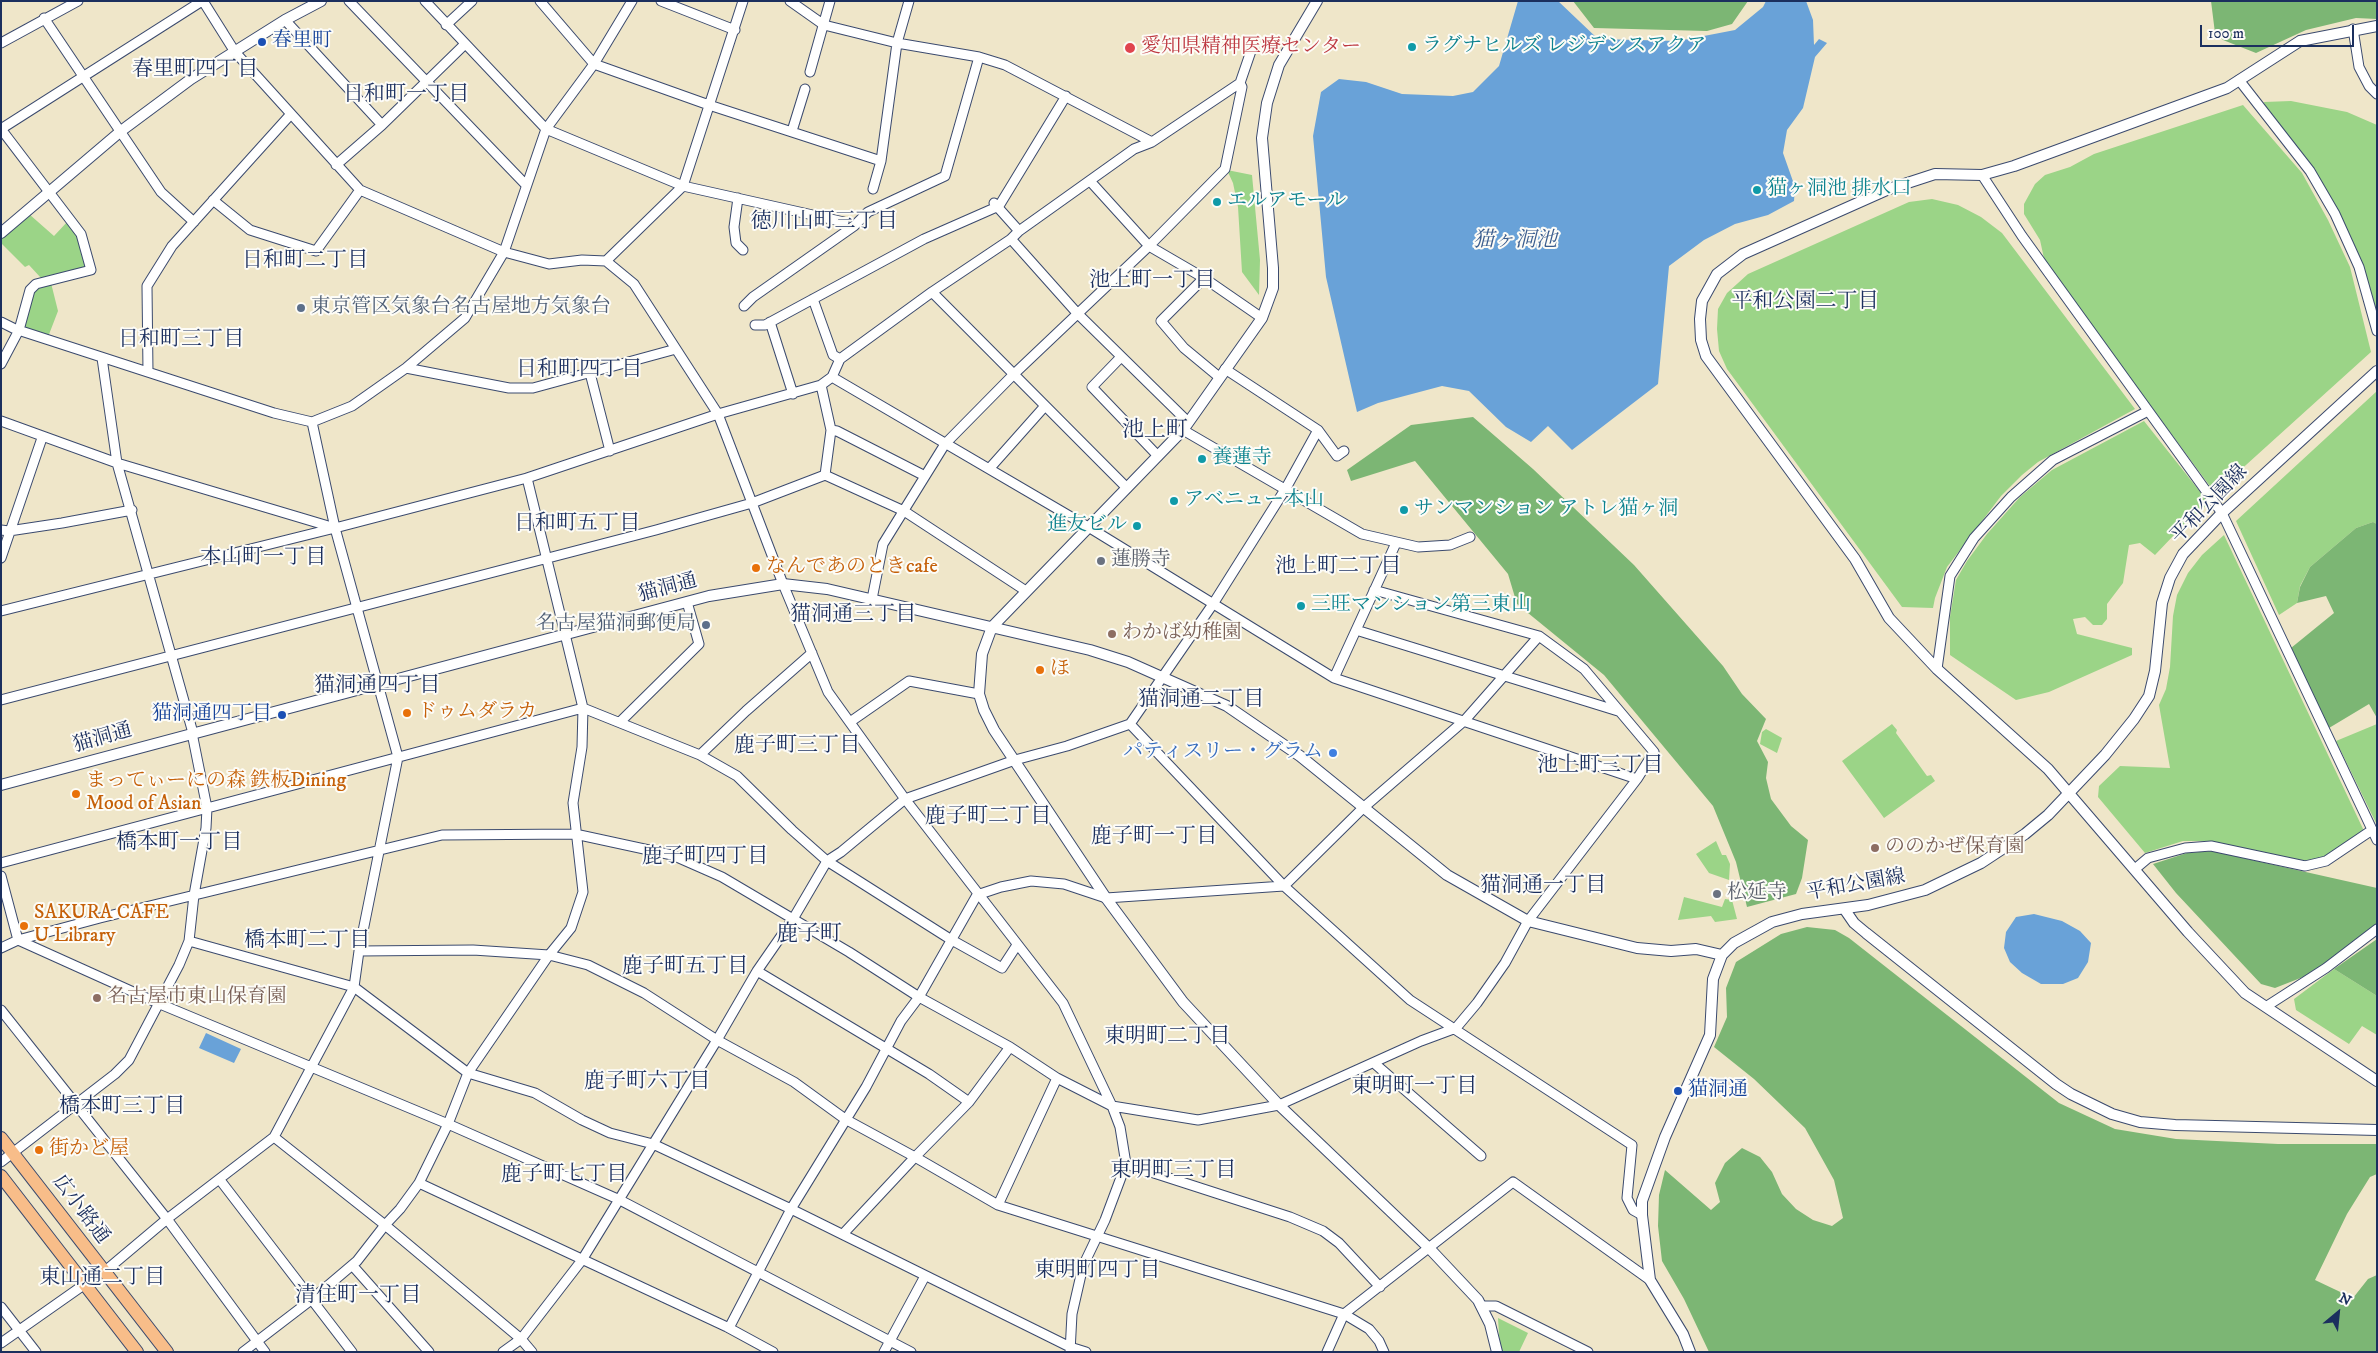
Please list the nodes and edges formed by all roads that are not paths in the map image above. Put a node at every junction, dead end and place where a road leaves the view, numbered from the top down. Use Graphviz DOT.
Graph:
graph roads {
  1 [pos="78,1"];
  2 [pos="202,1"];
  3 [pos="321,1"];
  4 [pos="349,1"];
  5 [pos="424,1"];
  6 [pos="472,1"];
  7 [pos="540,1"];
  8 [pos="632,1"];
  9 [pos="661,1"];
  10 [pos="743,1"];
  11 [pos="790,1"];
  12 [pos="830,1"];
  13 [pos="909,1"];
  14 [pos="1317,1"];
  15 [pos="44,18"];
  16 [pos="286,20"];
  17 [pos="446,25"];
  18 [pos="824,25"];
  19 [pos="2377,26"];
  20 [pos="2353,29"];
  21 [pos="735,30"];
  22 [pos="1,43"];
  23 [pos="898,43"];
  24 [pos="464,45"];
  25 [pos="1251,51"];
  26 [pos="234,52"];
  27 [pos="978,57"];
  28 [pos="594,64"];
  29 [pos="810,72"];
  30 [pos="84,76"];
  31 [pos="2239,80"];
  32 [pos="425,82"];
  33 [pos="1240,84"];
  34 [pos="805,89"];
  35 [pos="2377,94"];
  36 [pos="1066,96"];
  37 [pos="709,105"];
  38 [pos="290,114"];
  39 [pos="382,124"];
  40 [pos="1,129"];
  41 [pos="546,129"];
  42 [pos="121,131"];
  43 [pos="792,131"];
  44 [pos="1152,142"];
  45 [pos="881,161"];
  46 [pos="336,164"];
  47 [pos="1982,175"];
  48 [pos="1090,181"];
  49 [pos="526,185"];
  50 [pos="683,186"];
  51 [pos="873,189"];
  52 [pos="50,190"];
  53 [pos="360,190"];
  54 [pos="738,198"];
  55 [pos="213,200"];
  56 [pos="996,204"];
  57 [pos="194,222"];
  58 [pos="844,222"];
  59 [pos="1019,231"];
  60 [pos="1,233"];
  61 [pos="1011,239"];
  62 [pos="1149,246"];
  63 [pos="743,250"];
  64 [pos="504,252"];
  65 [pos="606,261"];
  66 [pos="1204,278"];
  67 [pos="932,292"];
  68 [pos="813,299"];
  69 [pos="744,306"];
  70 [pos="1077,313"];
  71 [pos="1262,318"];
  72 [pos="1,322"];
  73 [pos="770,322"];
  74 [pos="755,325"];
  75 [pos="20,330"];
  76 [pos="2377,331"];
  77 [pos="676,349"];
  78 [pos="1121,357"];
  79 [pos="102,358"];
  80 [pos="840,359"];
  81 [pos="1,364"];
  82 [pos="406,368"];
  83 [pos="2377,371"];
  84 [pos="148,372"];
  85 [pos="590,373"];
  86 [pos="1222,373"];
  87 [pos="1013,375"];
  88 [pos="832,377"];
  89 [pos="821,385"];
  90 [pos="794,394"];
  91 [pos="1045,406"];
  92 [pos="2148,411"];
  93 [pos="718,414"];
  94 [pos="1,421"];
  95 [pos="312,422"];
  96 [pos="1185,425"];
  97 [pos="831,430"];
  98 [pos="1318,430"];
  99 [pos="42,438"];
  100 [pos="945,444"];
  101 [pos="610,451"];
  102 [pos="1344,452"];
  103 [pos="1158,456"];
  104 [pos="117,463"];
  105 [pos="988,469"];
  106 [pos="825,475"];
  107 [pos="925,476"];
  108 [pos="527,478"];
  109 [pos="1127,488"];
  110 [pos="1286,488"];
  111 [pos="752,503"];
  112 [pos="132,510"];
  113 [pos="904,511"];
  114 [pos="2222,513"];
  115 [pos="335,528"];
  116 [pos="1090,528"];
  117 [pos="5,531"];
  118 [pos="1470,537"];
  119 [pos="1396,543"];
  120 [pos="546,557"];
  121 [pos="1,558"];
  122 [pos="150,575"];
  123 [pos="783,584"];
  124 [pos="1374,590"];
  125 [pos="1026,591"];
  126 [pos="872,599"];
  127 [pos="687,602"];
  128 [pos="1213,604"];
  129 [pos="356,608"];
  130 [pos="1,611"];
  131 [pos="992,627"];
  132 [pos="1356,630"];
  133 [pos="566,634"];
  134 [pos="1539,636"];
  135 [pos="812,653"];
  136 [pos="170,654"];
  137 [pos="1937,669"];
  138 [pos="1502,676"];
  139 [pos="1165,677"];
  140 [pos="1334,678"];
  141 [pos="377,683"];
  142 [pos="979,694"];
  143 [pos="1,700"];
  144 [pos="582,708"];
  145 [pos="1619,712"];
  146 [pos="1465,720"];
  147 [pos="620,722"];
  148 [pos="850,722"];
  149 [pos="1130,724"];
  150 [pos="192,733"];
  151 [pos="700,755"];
  152 [pos="398,757"];
  153 [pos="1015,760"];
  154 [pos="1637,779"];
  155 [pos="1,785"];
  156 [pos="2070,794"];
  157 [pos="905,799"];
  158 [pos="207,808"];
  159 [pos="1363,808"];
  160 [pos="2372,830"];
  161 [pos="575,834"];
  162 [pos="2377,840"];
  163 [pos="380,851"];
  164 [pos="827,861"];
  165 [pos="1,863"];
  166 [pos="2135,870"];
  167 [pos="1,876"];
  168 [pos="1284,886"];
  169 [pos="194,895"];
  170 [pos="977,895"];
  171 [pos="1106,898"];
  172 [pos="1845,910"];
  173 [pos="793,919"];
  174 [pos="1528,921"];
  175 [pos="2377,928"];
  176 [pos="950,939"];
  177 [pos="18,940"];
  178 [pos="189,941"];
  179 [pos="1017,945"];
  180 [pos="1,948"];
  181 [pos="359,950"];
  182 [pos="1722,954"];
  183 [pos="549,955"];
  184 [pos="757,971"];
  185 [pos="354,987"];
  186 [pos="919,996"];
  187 [pos="160,1004"];
  188 [pos="2267,1006"];
  189 [pos="1,1010"];
  190 [pos="1456,1028"];
  191 [pos="717,1040"];
  192 [pos="1010,1047"];
  193 [pos="886,1048"];
  194 [pos="1374,1063"];
  195 [pos="313,1067"];
  196 [pos="468,1073"];
  197 [pos="1057,1078"];
  198 [pos="2377,1080"];
  199 [pos="969,1102"];
  200 [pos="1279,1104"];
  201 [pos="76,1105"];
  202 [pos="1112,1106"];
  203 [pos="845,1119"];
  204 [pos="448,1124"];
  205 [pos="2377,1130"];
  206 [pos="274,1137"];
  207 [pos="1,1138"];
  208 [pos="653,1144"];
  209 [pos="13,1152"];
  210 [pos="1481,1156"];
  211 [pos="915,1158"];
  212 [pos="1,1162"];
  213 [pos="1126,1164"];
  214 [pos="1,1176"];
  215 [pos="220,1180"];
  216 [pos="419,1183"];
  217 [pos="620,1200"];
  218 [pos="998,1205"];
  219 [pos="791,1209"];
  220 [pos="1642,1215"];
  221 [pos="167,1219"];
  222 [pos="385,1226"];
  223 [pos="842,1234"];
  224 [pos="1097,1236"];
  225 [pos="1430,1249"];
  226 [pos="582,1260"];
  227 [pos="352,1265"];
  228 [pos="104,1272"];
  229 [pos="759,1273"];
  230 [pos="925,1276"];
  231 [pos="1650,1280"];
  232 [pos="85,1284"];
  233 [pos="1380,1287"];
  234 [pos="311,1300"];
  235 [pos="1481,1306"];
  236 [pos="1,1307"];
  237 [pos="1344,1314"];
  238 [pos="729,1328"];
  239 [pos="20,1331"];
  240 [pos="521,1339"];
  241 [pos="256,1341"];
  242 [pos="890,1341"];
  243 [pos="1,1343"];
  244 [pos="1070,1349"];
  245 [pos="36,1352"];
  246 [pos="137,1352"];
  247 [pos="167,1352"];
  248 [pos="243,1352"];
  249 [pos="265,1352"];
  250 [pos="352,1352"];
  251 [pos="429,1352"];
  252 [pos="503,1352"];
  253 [pos="532,1352"];
  254 [pos="773,1352"];
  255 [pos="884,1352"];
  256 [pos="911,1352"];
  257 [pos="1086,1352"];
  258 [pos="1327,1352"];
  259 [pos="1384,1352"];
  260 [pos="1497,1352"];
  261 [pos="1588,1352"];
  262 [pos="1690,1352"];
  1 -- 15 [label="street"];
  2 -- 26 [label="street"];
  2 -- 30 [label="street"];
  3 -- 16 [label="street"];
  4 -- 32 [label="street"];
  5 -- 17 [label="street"];
  6 -- 17 [label="street"];
  7 -- 28 [label="street"];
  8 -- 28 [label="street"];
  9 -- 21 [label="street"];
  10 -- 21 [label="street"];
  11 -- 18 [label="street"];
  12 -- 18 [label="street"];
  13 -- 23 [label="street"];
  14 -- 71 [label="street"];
  15 -- 22 [label="street"];
  15 -- 30 [label="street"];
  16 -- 26 [label="street"];
  16 -- 39 [label="street"];
  17 -- 24 [label="street"];
  18 -- 23 [label="street"];
  18 -- 29 [label="street"];
  19 -- 20 [label="street"];
  20 -- 31 [label="street"];
  20 -- 35 [label="street"];
  21 -- 37 [label="street"];
  23 -- 27 [label="street"];
  23 -- 45 [label="street"];
  24 -- 32 [label="street"];
  24 -- 41 [label="street"];
  25 -- 33 [label="street"];
  26 -- 38 [label="street"];
  26 -- 42 [label="street"];
  27 -- 36 [label="street"];
  27 -- 69 [label="street"];
  28 -- 37 [label="street"];
  28 -- 41 [label="street"];
  30 -- 40 [label="street"];
  30 -- 42 [label="street"];
  31 -- 47 [label="street"];
  31 -- 76 [label="street"];
  32 -- 39 [label="street"];
  32 -- 49 [label="street"];
  33 -- 44 [label="street"];
  33 -- 62 [label="street"];
  34 -- 43 [label="street"];
  36 -- 44 [label="street"];
  36 -- 56 [label="street"];
  37 -- 43 [label="street"];
  37 -- 50 [label="street"];
  38 -- 46 [label="street"];
  38 -- 55 [label="street"];
  39 -- 46 [label="street"];
  40 -- 52 [label="street"];
  41 -- 49 [label="street"];
  41 -- 50 [label="street"];
  42 -- 52 [label="street"];
  42 -- 57 [label="street"];
  43 -- 45 [label="street"];
  44 -- 48 [label="street"];
  45 -- 51 [label="street"];
  46 -- 53 [label="street"];
  47 -- 92 [label="street"];
  47 -- 137 [label="street"];
  48 -- 59 [label="street"];
  48 -- 62 [label="street"];
  49 -- 64 [label="street"];
  50 -- 54 [label="street"];
  50 -- 65 [label="street"];
  52 -- 60 [label="street"];
  52 -- 75 [label="street"];
  53 -- 55 [label="street"];
  53 -- 64 [label="street"];
  54 -- 58 [label="street"];
  54 -- 63 [label="street"];
  55 -- 57 [label="street"];
  56 -- 59 [label="street"];
  56 -- 68 [label="street"];
  57 -- 84 [label="street"];
  59 -- 61 [label="street"];
  61 -- 67 [label="street"];
  61 -- 70 [label="street"];
  62 -- 66 [label="street"];
  62 -- 70 [label="street"];
  64 -- 65 [label="street"];
  64 -- 82 [label="street"];
  65 -- 77 [label="street"];
  66 -- 71 [label="street"];
  66 -- 86 [label="street"];
  67 -- 80 [label="street"];
  67 -- 87 [label="street"];
  68 -- 73 [label="street"];
  68 -- 80 [label="street"];
  70 -- 78 [label="street"];
  70 -- 87 [label="street"];
  71 -- 86 [label="street"];
  72 -- 75 [label="street"];
  73 -- 74 [label="street"];
  73 -- 90 [label="street"];
  75 -- 79 [label="street"];
  75 -- 81 [label="street"];
  77 -- 85 [label="street"];
  77 -- 93 [label="street"];
  78 -- 96 [label="street"];
  78 -- 103 [label="street"];
  79 -- 84 [label="street"];
  79 -- 104 [label="street"];
  80 -- 88 [label="street"];
  82 -- 85 [label="street"];
  82 -- 95 [label="street"];
  83 -- 114 [label="street, 平和公園線"];
  84 -- 95 [label="street"];
  85 -- 101 [label="street"];
  86 -- 96 [label="street"];
  86 -- 98 [label="street"];
  87 -- 91 [label="street"];
  87 -- 100 [label="street"];
  88 -- 89 [label="street"];
  88 -- 100 [label="street"];
  89 -- 90 [label="street"];
  89 -- 97 [label="street"];
  90 -- 93 [label="street"];
  91 -- 105 [label="street"];
  91 -- 109 [label="street"];
  92 -- 114 [label="street"];
  92 -- 137 [label="street"];
  93 -- 101 [label="street"];
  93 -- 111 [label="street"];
  94 -- 99 [label="street"];
  95 -- 115 [label="street"];
  96 -- 103 [label="street"];
  96 -- 110 [label="street"];
  97 -- 106 [label="street"];
  97 -- 107 [label="street"];
  98 -- 102 [label="street"];
  98 -- 110 [label="street"];
  99 -- 104 [label="street"];
  99 -- 117 [label="street"];
  100 -- 105 [label="street"];
  100 -- 107 [label="street"];
  101 -- 108 [label="street"];
  103 -- 109 [label="street"];
  104 -- 112 [label="street"];
  104 -- 115 [label="street"];
  105 -- 116 [label="street"];
  106 -- 111 [label="street"];
  106 -- 113 [label="street"];
  107 -- 113 [label="street"];
  108 -- 115 [label="street"];
  108 -- 120 [label="street"];
  109 -- 116 [label="street"];
  110 -- 119 [label="street"];
  110 -- 128 [label="street"];
  111 -- 120 [label="street"];
  111 -- 123 [label="street"];
  112 -- 117 [label="street"];
  112 -- 122 [label="street"];
  113 -- 125 [label="street"];
  113 -- 126 [label="street"];
  114 -- 156 [label="street, 平和公園線"];
  114 -- 160 [label="street"];
  115 -- 122 [label="street"];
  115 -- 129 [label="street"];
  116 -- 125 [label="street"];
  116 -- 128 [label="street"];
  117 -- 121 [label="street"];
  118 -- 119 [label="street"];
  119 -- 124 [label="street"];
  120 -- 129 [label="street"];
  120 -- 133 [label="street"];
  122 -- 130 [label="street"];
  122 -- 136 [label="street"];
  123 -- 126 [label="street, 猫洞通"];
  123 -- 127 [label="street, 猫洞通"];
  123 -- 135 [label="street"];
  124 -- 132 [label="street"];
  124 -- 134 [label="street"];
  125 -- 131 [label="street"];
  126 -- 131 [label="street, 猫洞通"];
  127 -- 133 [label="street, 猫洞通"];
  127 -- 147 [label="street"];
  128 -- 139 [label="street"];
  128 -- 140 [label="street"];
  129 -- 136 [label="street"];
  129 -- 141 [label="street"];
  131 -- 139 [label="street, 猫洞通"];
  131 -- 142 [label="street"];
  132 -- 138 [label="street"];
  132 -- 140 [label="street"];
  133 -- 141 [label="street, 猫洞通"];
  133 -- 144 [label="street"];
  134 -- 138 [label="street"];
  134 -- 145 [label="street"];
  135 -- 148 [label="street"];
  135 -- 151 [label="street"];
  136 -- 143 [label="street"];
  136 -- 150 [label="street"];
  137 -- 156 [label="street"];
  138 -- 145 [label="street"];
  138 -- 146 [label="street"];
  139 -- 149 [label="street"];
  139 -- 159 [label="street, 猫洞通"];
  140 -- 146 [label="street"];
  141 -- 150 [label="street, 猫洞通"];
  141 -- 152 [label="street"];
  142 -- 148 [label="street"];
  142 -- 153 [label="street"];
  144 -- 147 [label="street"];
  144 -- 152 [label="street"];
  144 -- 161 [label="street"];
  145 -- 154 [label="street"];
  146 -- 154 [label="street"];
  146 -- 159 [label="street"];
  147 -- 151 [label="street"];
  148 -- 157 [label="street"];
  149 -- 153 [label="street"];
  149 -- 168 [label="street"];
  150 -- 155 [label="street, 猫洞通"];
  150 -- 158 [label="street"];
  151 -- 164 [label="street"];
  152 -- 158 [label="street"];
  152 -- 163 [label="street"];
  153 -- 157 [label="street"];
  153 -- 171 [label="street"];
  154 -- 174 [label="street"];
  156 -- 166 [label="street"];
  156 -- 172 [label="street, 平和公園線"];
  157 -- 164 [label="street"];
  157 -- 170 [label="street"];
  158 -- 165 [label="street"];
  158 -- 169 [label="street"];
  159 -- 168 [label="street"];
  159 -- 174 [label="street, 猫洞通"];
  160 -- 162 [label="street"];
  160 -- 166 [label="street"];
  161 -- 163 [label="street"];
  161 -- 173 [label="street"];
  161 -- 183 [label="street"];
  163 -- 169 [label="street"];
  163 -- 181 [label="street"];
  164 -- 173 [label="street"];
  164 -- 176 [label="street"];
  166 -- 188 [label="street"];
  167 -- 177 [label="street"];
  168 -- 171 [label="street"];
  168 -- 190 [label="street"];
  169 -- 177 [label="street"];
  169 -- 178 [label="street"];
  170 -- 171 [label="street"];
  170 -- 176 [label="street"];
  170 -- 179 [label="street"];
  171 -- 200 [label="street"];
  172 -- 182 [label="street, 平和公園線"];
  172 -- 205 [label="street"];
  173 -- 184 [label="street"];
  173 -- 186 [label="street"];
  174 -- 182 [label="street, 猫洞通"];
  174 -- 190 [label="street"];
  175 -- 188 [label="street"];
  176 -- 179 [label="street"];
  176 -- 186 [label="street"];
  177 -- 180 [label="street"];
  177 -- 187 [label="street"];
  178 -- 185 [label="street"];
  178 -- 187 [label="street"];
  179 -- 202 [label="street"];
  181 -- 183 [label="street"];
  181 -- 185 [label="street"];
  182 -- 220 [label="street"];
  183 -- 191 [label="street"];
  183 -- 196 [label="street"];
  184 -- 191 [label="street"];
  184 -- 193 [label="street"];
  185 -- 195 [label="street"];
  185 -- 196 [label="street"];
  186 -- 192 [label="street"];
  186 -- 193 [label="street"];
  187 -- 195 [label="street"];
  187 -- 201 [label="street"];
  188 -- 198 [label="street"];
  189 -- 201 [label="street"];
  190 -- 194 [label="street"];
  190 -- 220 [label="street"];
  191 -- 203 [label="street"];
  191 -- 208 [label="street"];
  192 -- 197 [label="street"];
  192 -- 199 [label="street"];
  193 -- 199 [label="street"];
  193 -- 203 [label="street"];
  194 -- 200 [label="street"];
  194 -- 210 [label="street"];
  195 -- 204 [label="street"];
  195 -- 206 [label="street"];
  196 -- 204 [label="street"];
  196 -- 208 [label="street"];
  197 -- 202 [label="street"];
  197 -- 218 [label="street"];
  199 -- 211 [label="street"];
  200 -- 202 [label="street"];
  200 -- 225 [label="street"];
  201 -- 209 [label="street"];
  201 -- 221 [label="street"];
  202 -- 213 [label="street"];
  203 -- 211 [label="street"];
  203 -- 219 [label="street"];
  204 -- 216 [label="street"];
  204 -- 217 [label="street"];
  206 -- 215 [label="street"];
  206 -- 222 [label="street"];
  207 -- 209 [label="main road, 広小路通"];
  208 -- 217 [label="street"];
  208 -- 219 [label="street"];
  209 -- 212 [label="street"];
  209 -- 228 [label="main road, 広小路通"];
  211 -- 218 [label="street"];
  211 -- 223 [label="street"];
  213 -- 224 [label="street"];
  213 -- 233 [label="street"];
  214 -- 232 [label="main road, 広小路通"];
  215 -- 221 [label="street"];
  215 -- 234 [label="street"];
  216 -- 222 [label="street"];
  216 -- 226 [label="street"];
  217 -- 226 [label="street"];
  217 -- 229 [label="street"];
  218 -- 224 [label="street"];
  219 -- 223 [label="street"];
  219 -- 229 [label="street"];
  220 -- 231 [label="street"];
  221 -- 228 [label="street"];
  221 -- 241 [label="street"];
  222 -- 227 [label="street"];
  222 -- 240 [label="street"];
  223 -- 230 [label="street"];
  224 -- 237 [label="street"];
  224 -- 244 [label="street"];
  225 -- 231 [label="street"];
  225 -- 233 [label="street"];
  225 -- 235 [label="street"];
  226 -- 238 [label="street"];
  226 -- 240 [label="street"];
  227 -- 234 [label="street"];
  227 -- 251 [label="street"];
  228 -- 247 [label="main road, 広小路通"];
  229 -- 238 [label="street"];
  229 -- 242 [label="street"];
  230 -- 242 [label="street"];
  230 -- 244 [label="street"];
  231 -- 262 [label="street"];
  232 -- 239 [label="street"];
  232 -- 246 [label="main road, 広小路通"];
  233 -- 237 [label="street"];
  234 -- 241 [label="street"];
  234 -- 250 [label="street"];
  235 -- 260 [label="street"];
  235 -- 261 [label="street"];
  236 -- 239 [label="street"];
  237 -- 258 [label="street"];
  237 -- 259 [label="street"];
  238 -- 254 [label="street"];
  239 -- 243 [label="street"];
  239 -- 245 [label="street"];
  240 -- 252 [label="street"];
  240 -- 253 [label="street"];
  241 -- 248 [label="street"];
  241 -- 249 [label="street"];
  242 -- 255 [label="street"];
  242 -- 256 [label="street"];
  244 -- 257 [label="street"];
}
